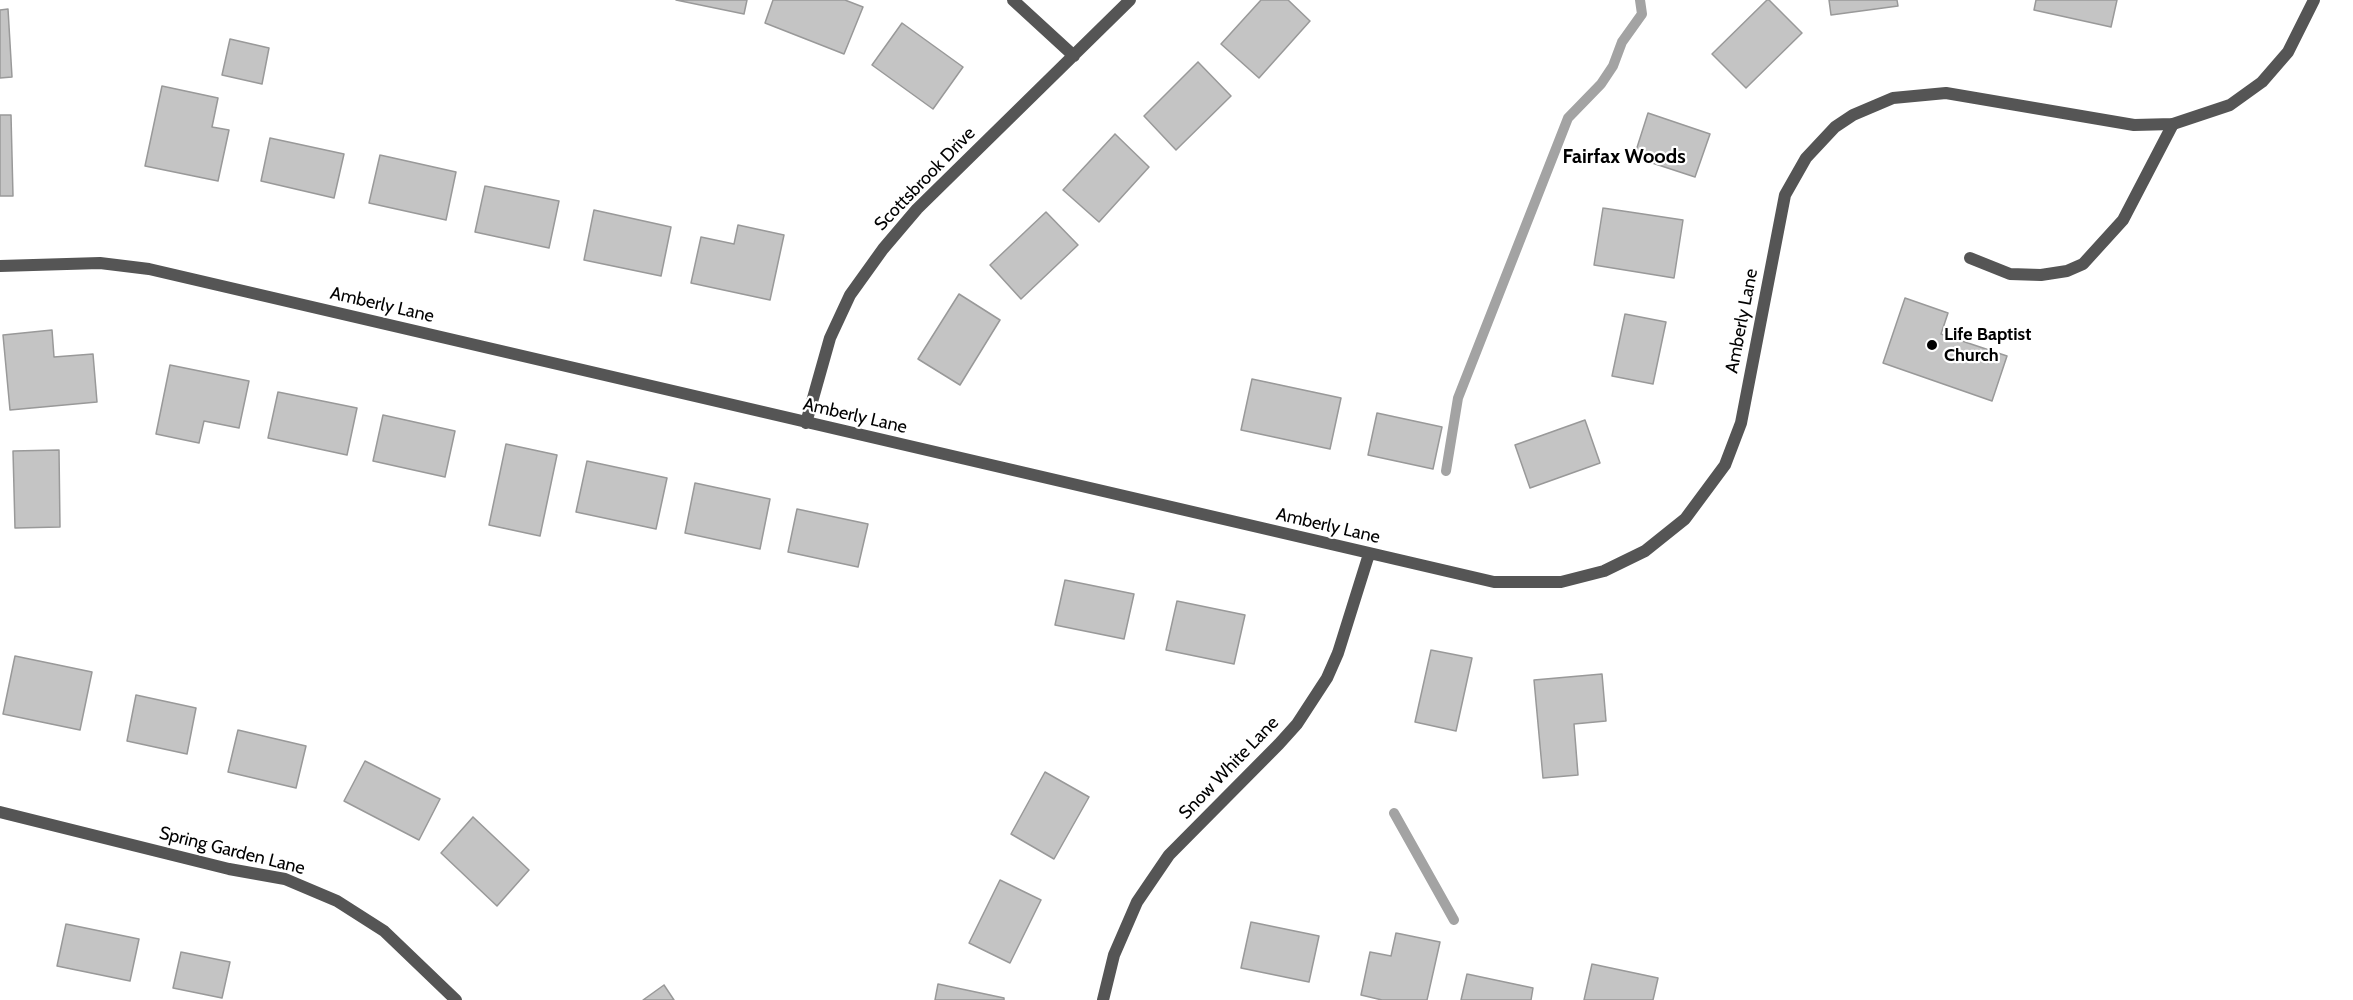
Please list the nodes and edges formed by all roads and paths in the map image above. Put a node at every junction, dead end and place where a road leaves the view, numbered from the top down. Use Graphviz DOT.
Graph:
graph roads {
  1 [pos="1013,0"];
  2 [pos="1130,0"];
  3 [pos="2314,0"];
  4 [pos="1074,56"];
  5 [pos="2174,124"];
  6 [pos="1970,258"];
  7 [pos="0,266"];
  8 [pos="806,423"];
  9 [pos="1369,554"];
  10 [pos="0,812"];
  11 [pos="456,1000"];
  12 [pos="1103,1000"];
  1 -- 4 [label="street"];
  2 -- 4 [label="street, Scottsbrook Drive"];
  3 -- 5 [label="street, Amberly Lane"];
  4 -- 8 [label="street, Scottsbrook Drive"];
  5 -- 6 [label="street"];
  5 -- 9 [label="street, Amberly Lane"];
  7 -- 8 [label="street, Amberly Lane"];
  8 -- 9 [label="street, Amberly Lane"];
  9 -- 12 [label="street, Snow White Lane"];
  10 -- 11 [label="street, Spring Garden Lane"];
}
